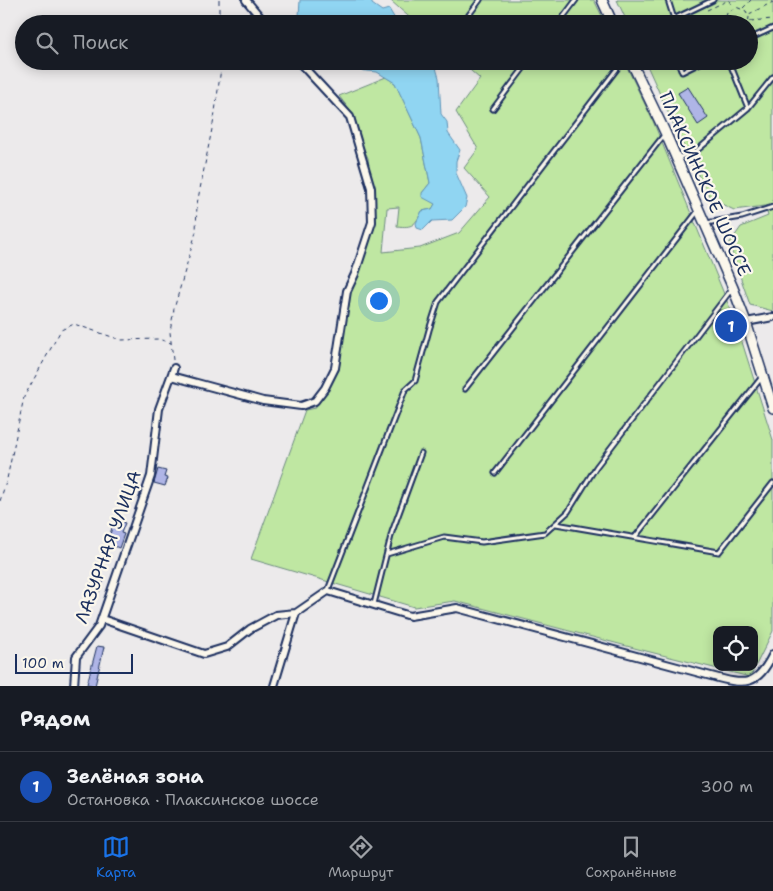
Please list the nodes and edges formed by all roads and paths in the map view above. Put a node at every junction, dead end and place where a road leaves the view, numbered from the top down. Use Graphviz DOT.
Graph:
graph roads {
  1 [pos="219,0"];
  2 [pos="246,0"];
  3 [pos="480,0"];
  4 [pos="576,0"];
  5 [pos="602,0"];
  6 [pos="668,0"];
  7 [pos="714,0"];
  8 [pos="729,0"];
  9 [pos="752,0"];
  10 [pos="773,2"];
  11 [pos="732,8"];
  12 [pos="743,8"];
  13 [pos="748,14"];
  14 [pos="220,15"];
  15 [pos="258,15"];
  16 [pos="469,15"];
  17 [pos="565,15"];
  18 [pos="609,15"];
  19 [pos="673,15"];
  20 [pos="682,15"];
  21 [pos="727,15"];
  22 [pos="773,19"];
  23 [pos="758,21"];
  24 [pos="773,28"];
  25 [pos="758,35"];
  26 [pos="221,70"];
  27 [pos="306,70"];
  28 [pos="522,70"];
  29 [pos="616,70"];
  30 [pos="635,70"];
  31 [pos="733,70"];
  32 [pos="773,77"];
  33 [pos="748,108"];
  34 [pos="493,109"];
  35 [pos="666,132"];
  36 [pos="677,159"];
  37 [pos="773,207"];
  38 [pos="699,209"];
  39 [pos="705,224"];
  40 [pos="733,288"];
  41 [pos="773,317"];
  42 [pos="746,322"];
  43 [pos="171,343"];
  44 [pos="174,368"];
  45 [pos="171,376"];
  46 [pos="763,376"];
  47 [pos="465,389"];
  48 [pos="773,408"];
  49 [pos="421,453"];
  50 [pos="495,473"];
  51 [pos="773,483"];
  52 [pos="0,500"];
  53 [pos="555,524"];
  54 [pos="635,537"];
  55 [pos="386,554"];
  56 [pos="328,591"];
  57 [pos="374,605"];
  58 [pos="296,613"];
  59 [pos="102,619"];
  60 [pos="773,654"];
  61 [pos="74,686"];
  62 [pos="274,686"];
  1 -- 14 [label="path"];
  2 -- 15 [label="street"];
  3 -- 16 [label="lane"];
  4 -- 17 [label="lane"];
  5 -- 18 [label="main road"];
  6 -- 19 [label="lane"];
  7 -- 20 [label="lane"];
  8 -- 11 [label="path"];
  9 -- 12 [label="path"];
  10 -- 13 [label="path"];
  11 -- 12 [label="path"];
  11 -- 21 [label="path"];
  12 -- 13 [label="path"];
  22 -- 23 [label="path"];
  24 -- 25 [label="lane"];
  26 -- 43 [label="path"];
  27 -- 45 [label="street"];
  28 -- 34 [label="lane"];
  29 -- 56 [label="lane"];
  30 -- 35 [label="main road, ПЛАКСИНСКОЕ ШОССЕ"];
  31 -- 33 [label="lane"];
  32 -- 33 [label="lane"];
  33 -- 36 [label="lane"];
  35 -- 36 [label="main road, ПЛАКСИНСКОЕ ШОССЕ"];
  35 -- 47 [label="lane"];
  36 -- 38 [label="main road, ПЛАКСИНСКОЕ ШОССЕ"];
  37 -- 39 [label="lane"];
  38 -- 39 [label="main road, ПЛАКСИНСКОЕ ШОССЕ"];
  38 -- 50 [label="lane"];
  39 -- 40 [label="main road, ПЛАКСИНСКОЕ ШОССЕ"];
  40 -- 42 [label="main road, ПЛАКСИНСКОЕ ШОССЕ"];
  40 -- 53 [label="lane"];
  41 -- 42 [label="street"];
  42 -- 46 [label="main road, ПЛАКСИНСКОЕ ШОССЕ"];
  43 -- 44 [label="path"];
  43 -- 52 [label="path"];
  44 -- 45 [label="street, ЛАЗУРНАЯ УЛИЦА"];
  45 -- 59 [label="street, ЛАЗУРНАЯ УЛИЦА"];
  46 -- 48 [label="main road, ПЛАКСИНСКОЕ ШОССЕ"];
  46 -- 54 [label="lane"];
  49 -- 55 [label="lane"];
  51 -- 54 [label="lane"];
  53 -- 54 [label="lane"];
  53 -- 55 [label="lane"];
  55 -- 57 [label="lane"];
  56 -- 57 [label="street"];
  56 -- 58 [label="street"];
  57 -- 60 [label="street"];
  58 -- 59 [label="street"];
  58 -- 62 [label="street"];
  59 -- 61 [label="street, ЛАЗУРНАЯ УЛИЦА"];
}
